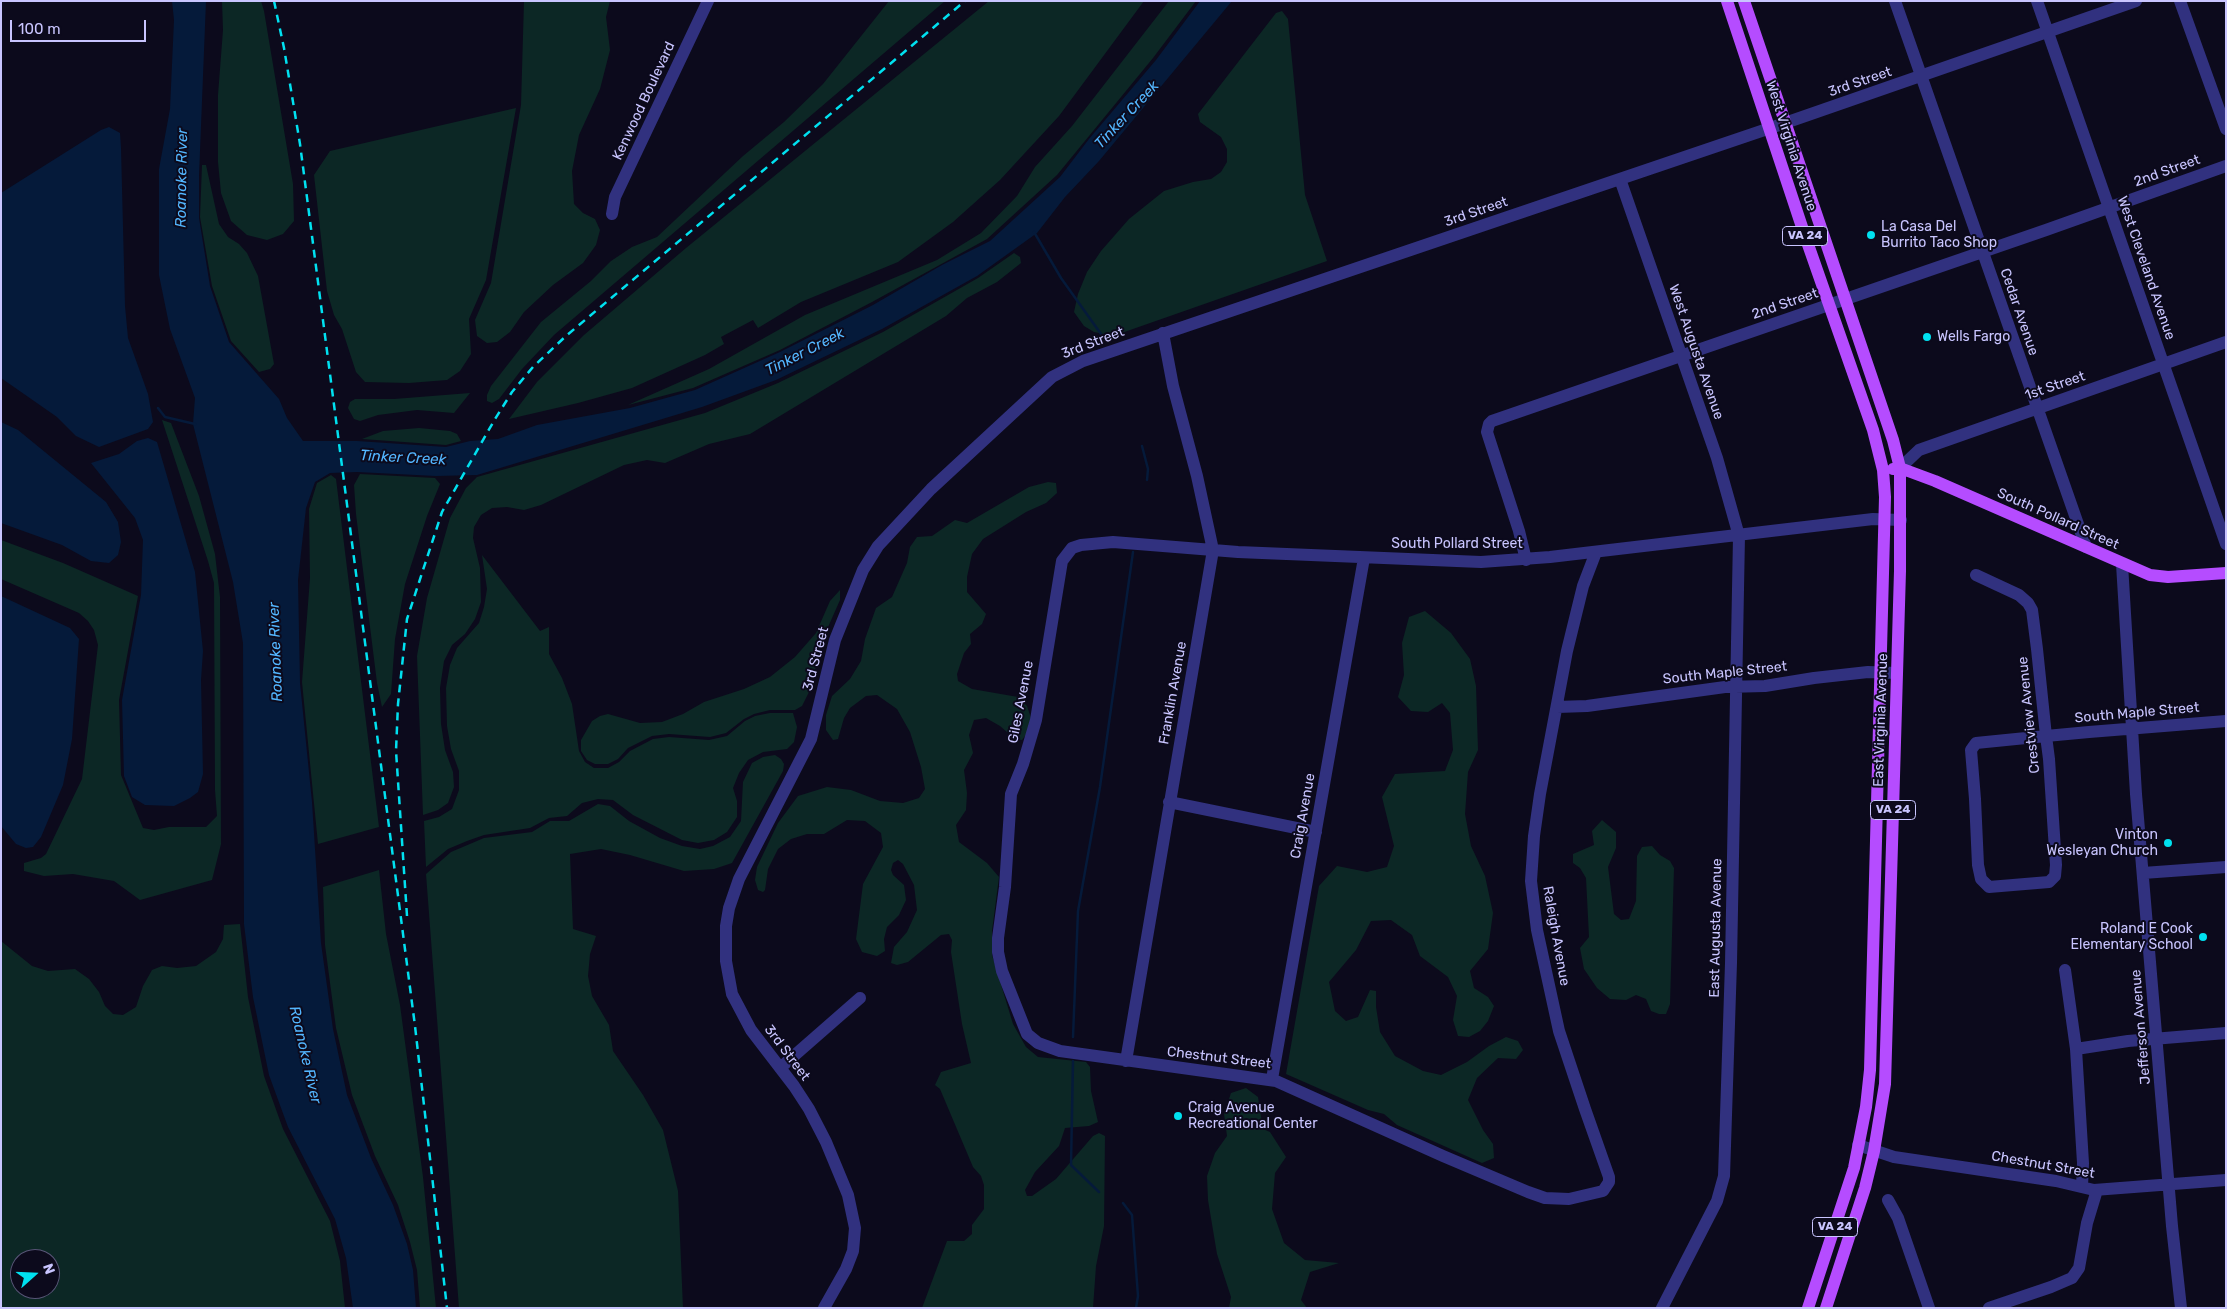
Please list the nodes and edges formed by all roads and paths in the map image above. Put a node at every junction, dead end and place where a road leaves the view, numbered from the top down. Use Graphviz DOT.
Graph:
graph roads {
  1 [pos="708,1"];
  2 [pos="1726,1"];
  3 [pos="1744,1"];
  4 [pos="1895,1"];
  5 [pos="2037,1"];
  6 [pos="2136,1"];
  7 [pos="2180,1"];
  8 [pos="2048,32"];
  9 [pos="1921,76"];
  10 [pos="1785,123"];
  11 [pos="1769,128"];
  12 [pos="2226,129"];
  13 [pos="2226,166"];
  14 [pos="1620,179"];
  15 [pos="2109,208"];
  16 [pos="612,214"];
  17 [pos="1982,252"];
  18 [pos="1845,300"];
  19 [pos="1829,305"];
  20 [pos="1163,333"];
  21 [pos="2226,342"];
  22 [pos="1681,356"];
  23 [pos="2163,364"];
  24 [pos="2037,408"];
  25 [pos="1900,468"];
  26 [pos="1883,470"];
  27 [pos="1884,518"];
  28 [pos="1901,520"];
  29 [pos="1739,536"];
  30 [pos="2226,544"];
  31 [pos="2086,547"];
  32 [pos="1072,548"];
  33 [pos="1213,550"];
  34 [pos="1596,552"];
  35 [pos="1364,558"];
  36 [pos="1526,560"];
  37 [pos="2122,564"];
  38 [pos="2226,573"];
  39 [pos="1976,575"];
  40 [pos="1880,672"];
  41 [pos="1897,673"];
  42 [pos="1737,688"];
  43 [pos="1556,707"];
  44 [pos="2226,721"];
  45 [pos="2132,729"];
  46 [pos="2046,736"];
  47 [pos="1169,802"];
  48 [pos="1316,832"];
  49 [pos="2226,867"];
  50 [pos="2143,873"];
  51 [pos="2049,882"];
  52 [pos="1000,924"];
  53 [pos="2065,970"];
  54 [pos="860,998"];
  55 [pos="2226,1032"];
  56 [pos="2157,1038"];
  57 [pos="2076,1049"];
  58 [pos="1126,1061"];
  59 [pos="780,1068"];
  60 [pos="1272,1079"];
  61 [pos="1858,1145"];
  62 [pos="1874,1151"];
  63 [pos="2226,1180"];
  64 [pos="2168,1184"];
  65 [pos="2082,1187"];
  66 [pos="2097,1190"];
  67 [pos="1593,1194"];
  68 [pos="1888,1200"];
  69 [pos="824,1308"];
  70 [pos="1662,1308"];
  71 [pos="1808,1308"];
  72 [pos="1826,1308"];
  73 [pos="1929,1308"];
  74 [pos="1989,1308"];
  75 [pos="2181,1308"];
  1 -- 16 [label="street, Kenwood Boulevard"];
  2 -- 11 [label="main road, West Virginia Avenue / VA 24"];
  3 -- 10 [label="main road, West Virginia Avenue / VA 24"];
  4 -- 9 [label="street, Cedar Avenue"];
  5 -- 8 [label="street, West Cleveland Avenue"];
  6 -- 8 [label="street, 3rd Street"];
  7 -- 12 [label="street"];
  8 -- 9 [label="street, 3rd Street"];
  8 -- 15 [label="street, West Cleveland Avenue"];
  9 -- 10 [label="street, 3rd Street"];
  9 -- 17 [label="street, Cedar Avenue"];
  10 -- 11 [label="street, 3rd Street"];
  10 -- 18 [label="main road, West Virginia Avenue / VA 24"];
  11 -- 14 [label="street, 3rd Street"];
  11 -- 19 [label="main road, West Virginia Avenue / VA 24"];
  13 -- 15 [label="street, 2nd Street"];
  14 -- 20 [label="street, 3rd Street"];
  14 -- 22 [label="street, West Augusta Avenue"];
  15 -- 17 [label="street, 2nd Street"];
  15 -- 23 [label="street, West Cleveland Avenue"];
  17 -- 18 [label="street, 2nd Street"];
  17 -- 24 [label="street, Cedar Avenue"];
  18 -- 19 [label="street, 2nd Street"];
  18 -- 25 [label="main road, West Virginia Avenue / VA 24"];
  19 -- 22 [label="street, 2nd Street"];
  19 -- 26 [label="main road, West Virginia Avenue / VA 24"];
  20 -- 33 [label="street, Franklin Avenue"];
  20 -- 59 [label="street, 3rd Street"];
  21 -- 23 [label="street, 1st Street"];
  22 -- 29 [label="street, West Augusta Avenue"];
  22 -- 36 [label="street, 2nd Street"];
  23 -- 24 [label="street, 1st Street"];
  23 -- 30 [label="street, West Cleveland Avenue"];
  24 -- 25 [label="street, 1st Street"];
  24 -- 31 [label="street, Cedar Avenue"];
  25 -- 26 [label="main road, South Pollard Street"];
  25 -- 28 [label="main road, East Virginia Avenue / VA 24"];
  25 -- 31 [label="main road, South Pollard Street"];
  26 -- 27 [label="main road, East Virginia Avenue / VA 24"];
  27 -- 28 [label="street, South Pollard Street"];
  27 -- 29 [label="street, South Pollard Street"];
  27 -- 40 [label="main road, East Virginia Avenue / VA 24"];
  28 -- 41 [label="main road, East Virginia Avenue / VA 24"];
  29 -- 34 [label="street, South Pollard Street"];
  29 -- 42 [label="street, East Augusta Avenue"];
  31 -- 37 [label="main road, South Pollard Street"];
  32 -- 33 [label="street, South Pollard Street"];
  32 -- 52 [label="street, Giles Avenue"];
  33 -- 35 [label="street, South Pollard Street"];
  33 -- 47 [label="street, Franklin Avenue"];
  34 -- 36 [label="street, South Pollard Street"];
  34 -- 43 [label="street, Raleigh Avenue"];
  35 -- 36 [label="street, South Pollard Street"];
  35 -- 48 [label="street, Craig Avenue"];
  37 -- 38 [label="main road, South Pollard Street"];
  37 -- 45 [label="street, Jefferson Avenue"];
  39 -- 46 [label="street, Crestview Avenue"];
  40 -- 41 [label="street, South Maple Street"];
  40 -- 42 [label="street, South Maple Street"];
  40 -- 61 [label="main road, East Virginia Avenue / VA 24"];
  41 -- 62 [label="main road, East Virginia Avenue / VA 24"];
  42 -- 43 [label="street, South Maple Street"];
  42 -- 70 [label="street, East Augusta Avenue"];
  43 -- 67 [label="street, Raleigh Avenue"];
  44 -- 45 [label="street, South Maple Street"];
  45 -- 46 [label="street, South Maple Street"];
  45 -- 50 [label="street, Jefferson Avenue"];
  46 -- 51 [label="street, Crestview Avenue"];
  46 -- 51 [label="street, South Maple Street"];
  47 -- 48 [label="street"];
  47 -- 58 [label="street, Franklin Avenue"];
  48 -- 60 [label="street, Craig Avenue"];
  49 -- 50 [label="street"];
  50 -- 56 [label="street, Jefferson Avenue"];
  52 -- 58 [label="street, Chestnut Street"];
  53 -- 57 [label="street"];
  54 -- 59 [label="street"];
  55 -- 56 [label="street"];
  56 -- 57 [label="street"];
  56 -- 64 [label="street, Jefferson Avenue"];
  57 -- 65 [label="street"];
  58 -- 60 [label="street, Chestnut Street"];
  59 -- 69 [label="street, 3rd Street"];
  60 -- 67 [label="street, Chestnut Street"];
  61 -- 62 [label="street, Chestnut Street"];
  61 -- 71 [label="main road, VA 24"];
  62 -- 65 [label="street, Chestnut Street"];
  62 -- 72 [label="main road, VA 24"];
  63 -- 64 [label="street, Chestnut Street"];
  64 -- 66 [label="street, Chestnut Street"];
  64 -- 75 [label="street, Jefferson Avenue"];
  65 -- 66 [label="street, Chestnut Street"];
  66 -- 74 [label="street"];
  68 -- 73 [label="street"];
}
